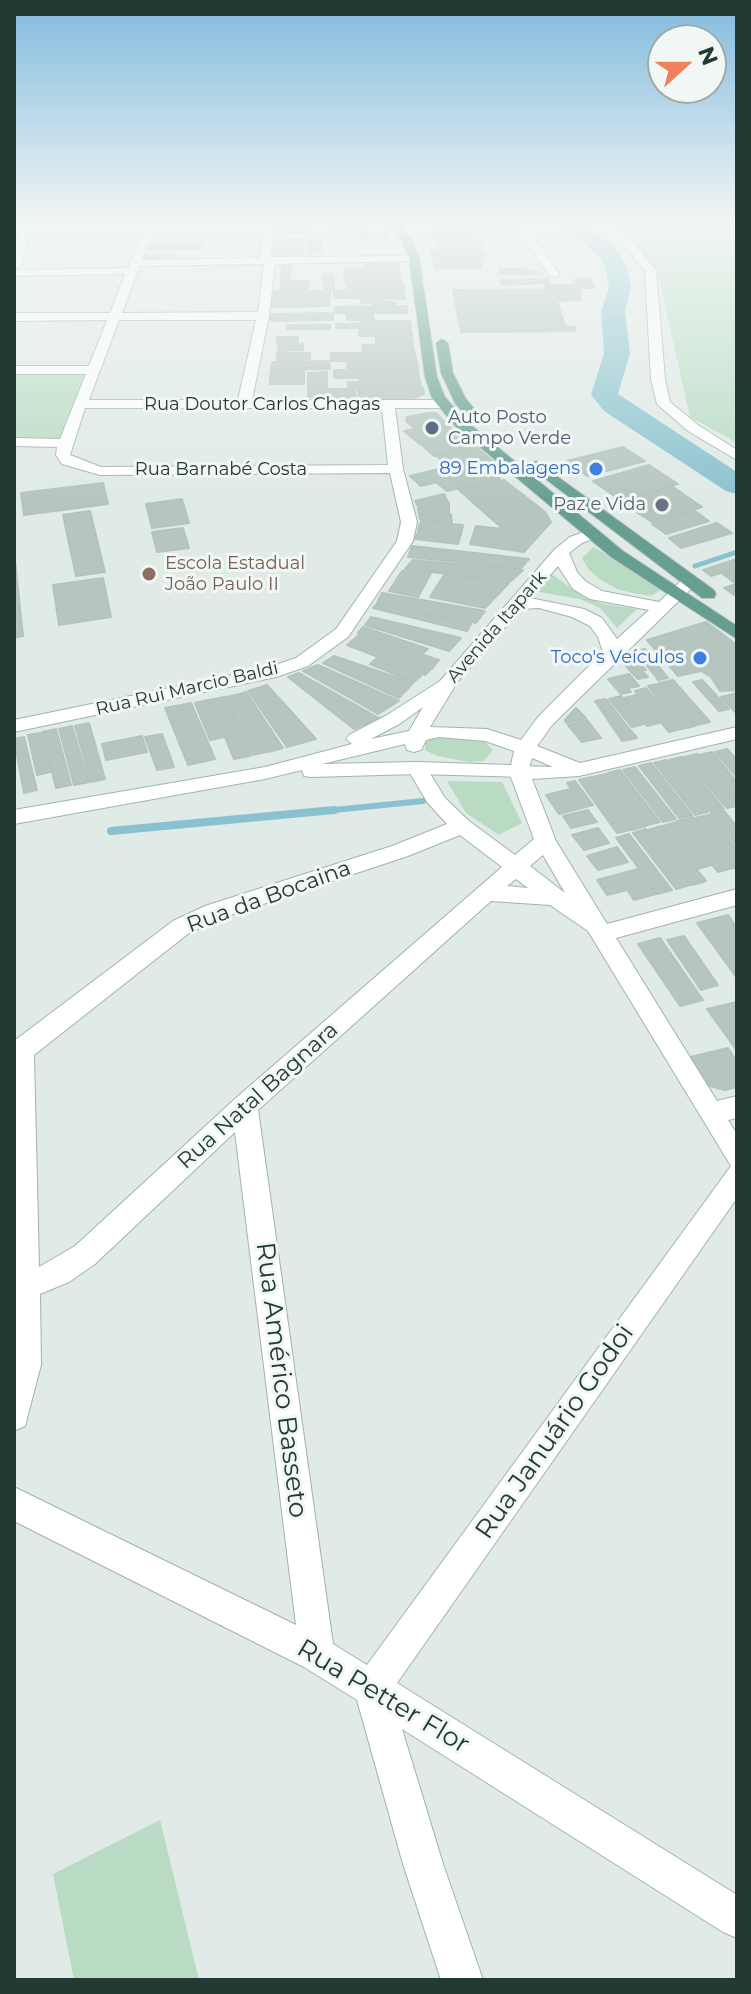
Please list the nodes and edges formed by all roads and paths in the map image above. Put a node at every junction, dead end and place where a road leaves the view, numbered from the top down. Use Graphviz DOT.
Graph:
graph roads {
  1 [pos="255,316"];
  2 [pos="263,316"];
  3 [pos="422,316"];
  4 [pos="436,316"];
  5 [pos="655,316"];
  6 [pos="14,317"];
  7 [pos="115,317"];
  8 [pos="14,370"];
  9 [pos="96,370"];
  10 [pos="79,404"];
  11 [pos="244,404"];
  12 [pos="444,404"];
  13 [pos="388,405"];
  14 [pos="14,442"];
  15 [pos="65,443"];
  16 [pos="737,456"];
  17 [pos="396,469"];
  18 [pos="592,534"];
  19 [pos="561,552"];
  20 [pos="658,557"];
  21 [pos="684,587"];
  22 [pos="515,604"];
  23 [pos="661,607"];
  24 [pos="737,616"];
  25 [pos="737,634"];
  26 [pos="612,653"];
  27 [pos="451,678"];
  28 [pos="14,726"];
  29 [pos="737,733"];
  30 [pos="417,734"];
  31 [pos="525,748"];
  32 [pos="309,761"];
  33 [pos="417,768"];
  34 [pos="579,770"];
  35 [pos="519,772"];
  36 [pos="265,773"];
  37 [pos="14,817"];
  38 [pos="462,826"];
  39 [pos="545,841"];
  40 [pos="516,869"];
  41 [pos="485,893"];
  42 [pos="553,897"];
  43 [pos="737,897"];
  44 [pos="603,933"];
  45 [pos="18,1051"];
  46 [pos="245,1106"];
  47 [pos="724,1110"];
  48 [pos="737,1157"];
  49 [pos="737,1176"];
  50 [pos="19,1289"];
  51 [pos="14,1415"];
  52 [pos="14,1503"];
  53 [pos="317,1654"];
  54 [pos="372,1688"];
  55 [pos="737,1918"];
  56 [pos="462,1980"];
  1 -- 7 [label="street"];
  2 -- 11 [label="street"];
  3 -- 12 [label="main road"];
  4 -- 20 [label="main road"];
  5 -- 16 [label="street"];
  6 -- 7 [label="street"];
  7 -- 9 [label="street"];
  8 -- 9 [label="street"];
  9 -- 10 [label="street"];
  10 -- 11 [label="street, Rua Doutor Carlos Chagas"];
  10 -- 15 [label="street"];
  11 -- 13 [label="street, Rua Doutor Carlos Chagas"];
  12 -- 13 [label="street, Rua Doutor Carlos Chagas"];
  12 -- 18 [label="main road"];
  13 -- 17 [label="street, Rua Rui Marcio Baldi"];
  14 -- 15 [label="street"];
  15 -- 17 [label="street, Rua Barnabé Costa"];
  17 -- 28 [label="street, Rua Rui Marcio Baldi"];
  18 -- 19 [label="street, Avenida Itapark"];
  18 -- 20 [label="main road"];
  18 -- 21 [label="main road"];
  19 -- 22 [label="street, Avenida Itapark"];
  19 -- 23 [label="street"];
  20 -- 21 [label="main road"];
  21 -- 23 [label="street"];
  21 -- 24 [label="main road"];
  21 -- 25 [label="main road"];
  22 -- 26 [label="street"];
  22 -- 27 [label="street, Avenida Itapark"];
  23 -- 26 [label="street"];
  26 -- 31 [label="street"];
  27 -- 30 [label="street, Avenida Itapark"];
  27 -- 32 [label="street"];
  29 -- 34 [label="street"];
  30 -- 31 [label="street"];
  30 -- 32 [label="street"];
  30 -- 33 [label="street"];
  31 -- 34 [label="street"];
  31 -- 35 [label="street"];
  32 -- 36 [label="street"];
  33 -- 35 [label="street"];
  33 -- 36 [label="street"];
  33 -- 38 [label="street"];
  34 -- 35 [label="street"];
  35 -- 39 [label="street"];
  36 -- 37 [label="street"];
  38 -- 40 [label="street"];
  38 -- 45 [label="street, Rua da Bocaina"];
  39 -- 40 [label="street, Rua Natal Bagnara"];
  39 -- 44 [label="street"];
  40 -- 41 [label="street, Rua Natal Bagnara"];
  40 -- 42 [label="street"];
  41 -- 42 [label="street"];
  41 -- 46 [label="street, Rua Natal Bagnara"];
  42 -- 44 [label="street"];
  43 -- 44 [label="street"];
  44 -- 47 [label="street"];
  45 -- 50 [label="street"];
  46 -- 50 [label="street, Rua Natal Bagnara"];
  46 -- 53 [label="street, Rua Américo Basseto"];
  47 -- 48 [label="street"];
  49 -- 54 [label="street, Rua Januário Godoi"];
  50 -- 51 [label="street"];
  52 -- 53 [label="street, Rua Petter Flor"];
  53 -- 54 [label="street, Rua Petter Flor"];
  54 -- 55 [label="street, Rua Petter Flor"];
  54 -- 56 [label="street"];
}
